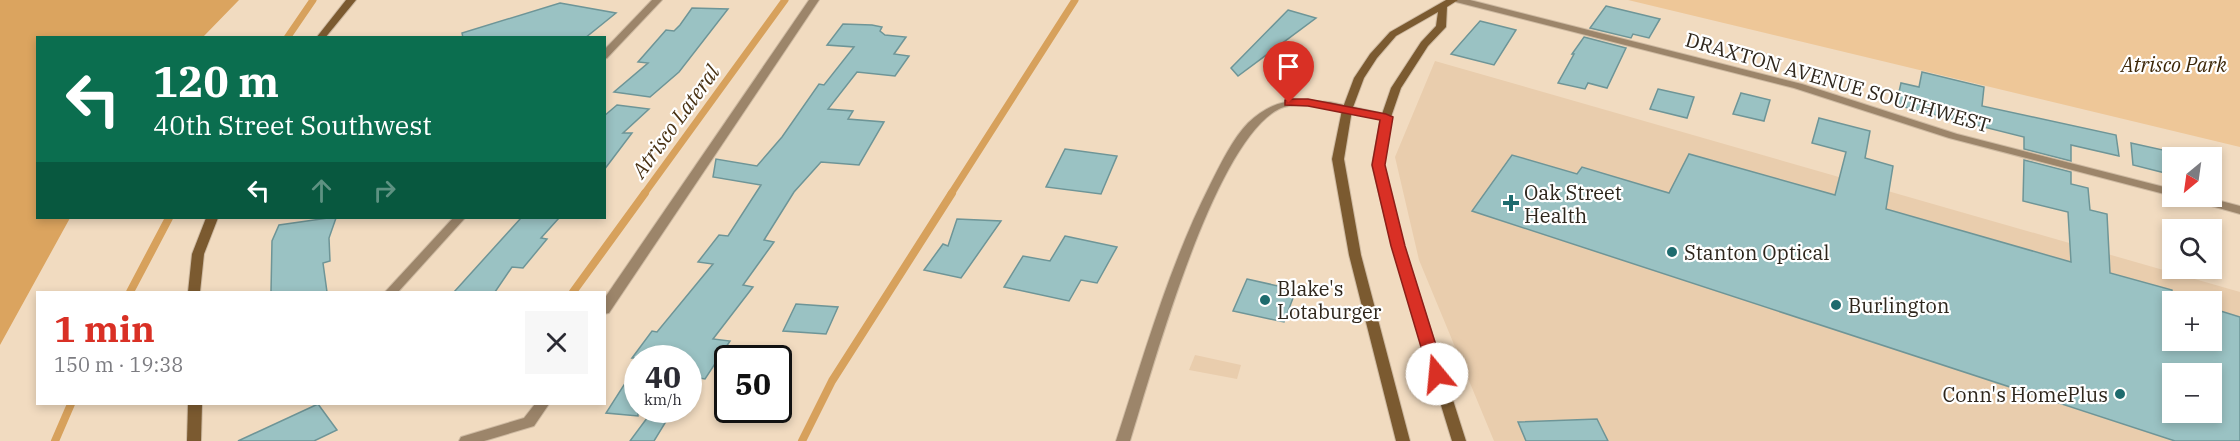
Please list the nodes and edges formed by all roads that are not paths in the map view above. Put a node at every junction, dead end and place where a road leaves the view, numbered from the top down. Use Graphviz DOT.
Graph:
graph roads {
  1 [pos="351,0"];
  2 [pos="657,0"];
  3 [pos="814,0"];
  4 [pos="1453,0"];
  5 [pos="1459,0"];
  6 [pos="1443,8"];
  7 [pos="322,36"];
  8 [pos="606,54"];
  9 [pos="1347,110"];
  10 [pos="1386,117"];
  11 [pos="2162,190"];
  12 [pos="2222,205"];
  13 [pos="2240,210"];
  14 [pos="211,219"];
  15 [pos="458,219"];
  16 [pos="194,291"];
  17 [pos="392,291"];
  18 [pos="606,307"];
  19 [pos="195,405"];
  20 [pos="541,405"];
  21 [pos="194,441"];
  22 [pos="466,441"];
  23 [pos="1123,441"];
  24 [pos="1403,441"];
  25 [pos="1459,441"];
  1 -- 7 [label="main road"];
  2 -- 8 [label="street"];
  3 -- 18 [label="street"];
  4 -- 6 [label="main road"];
  5 -- 11 [label="street, DRAXTON AVENUE SOUTHWEST"];
  6 -- 9 [label="main road"];
  6 -- 10 [label="main road"];
  9 -- 10 [label="street"];
  9 -- 23 [label="street"];
  9 -- 24 [label="main road"];
  10 -- 25 [label="main road"];
  12 -- 13 [label="street"];
  14 -- 16 [label="main road"];
  15 -- 17 [label="street"];
  19 -- 21 [label="main road"];
  20 -- 22 [label="street"];
}
